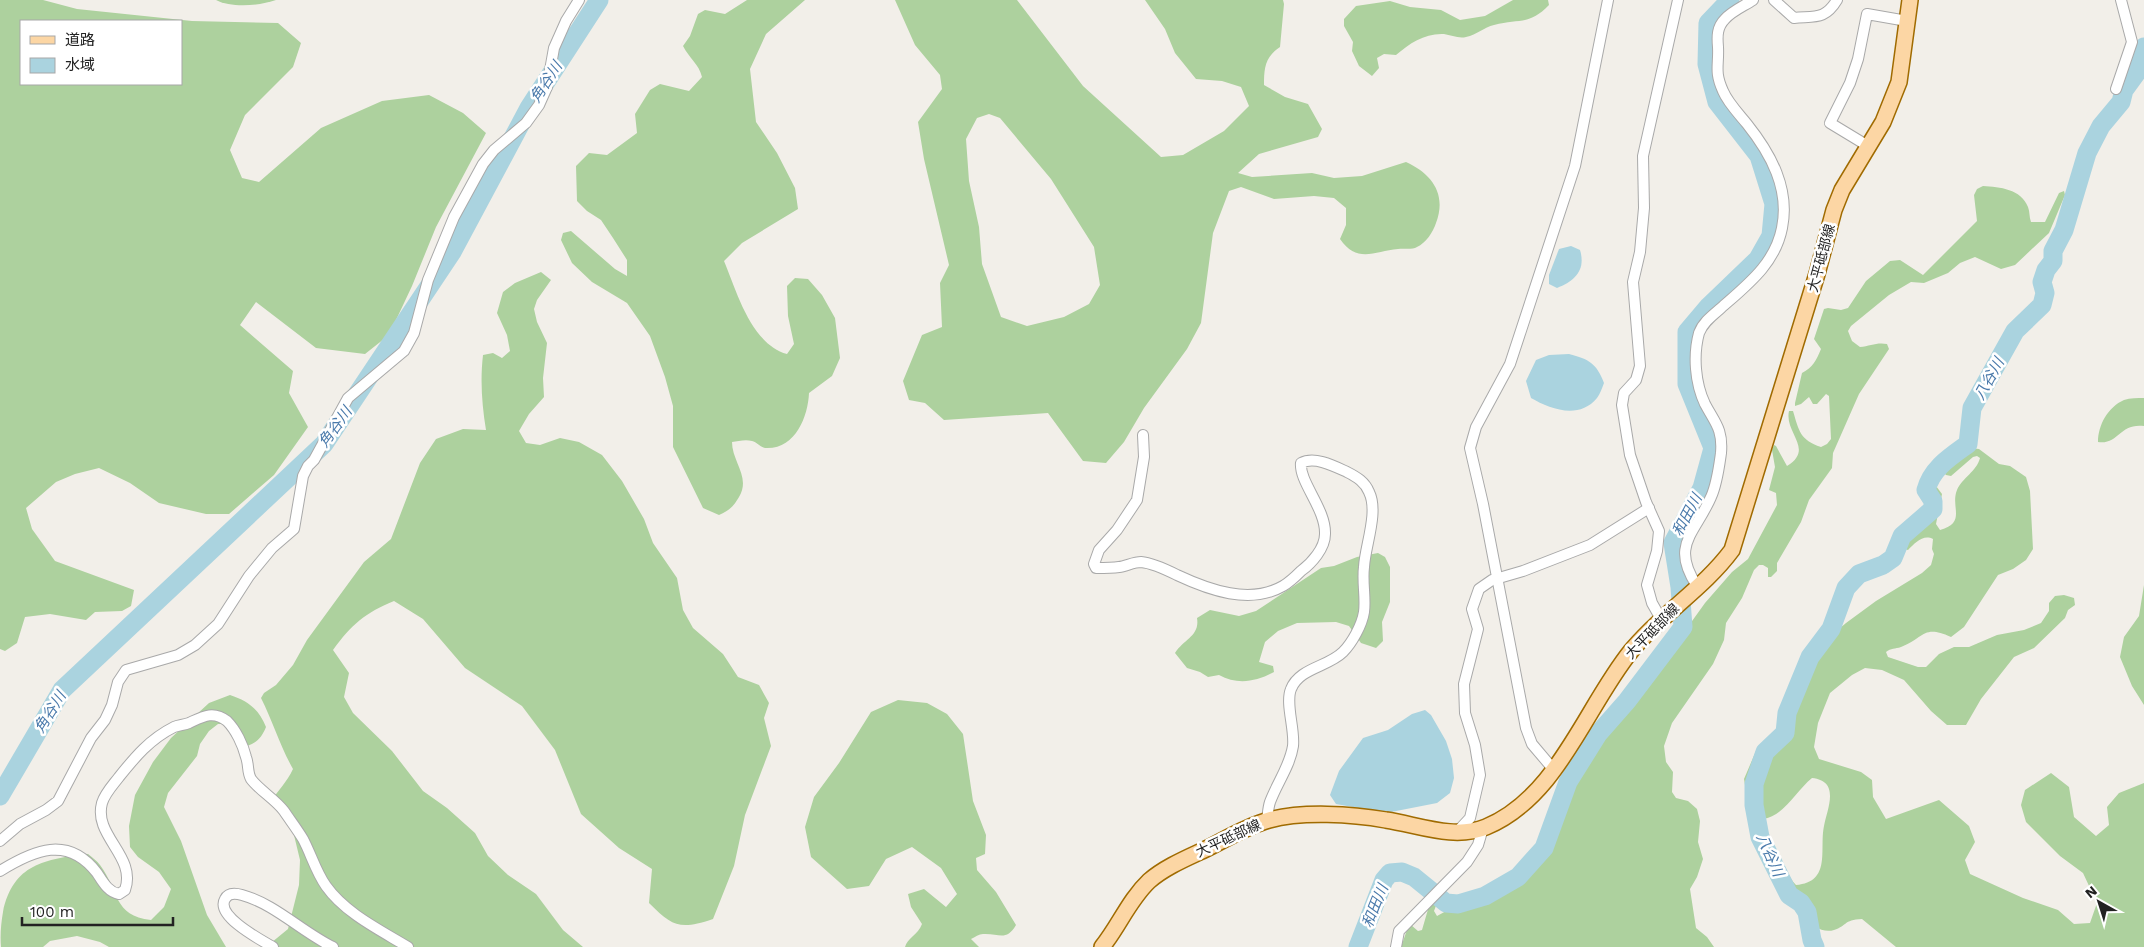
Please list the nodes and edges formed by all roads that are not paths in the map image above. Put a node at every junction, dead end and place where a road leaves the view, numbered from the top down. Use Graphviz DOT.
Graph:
graph roads {
  1 [pos="578,0"];
  2 [pos="1608,0"];
  3 [pos="1678,0"];
  4 [pos="1754,0"];
  5 [pos="1774,0"];
  6 [pos="1837,0"];
  7 [pos="1910,0"];
  8 [pos="2121,0"];
  9 [pos="1907,21"];
  10 [pos="2116,89"];
  11 [pos="1868,146"];
  12 [pos="1143,435"];
  13 [pos="1648,508"];
  14 [pos="1497,579"];
  15 [pos="1698,586"];
  16 [pos="1661,619"];
  17 [pos="1554,770"];
  18 [pos="1267,820"];
  19 [pos="1483,828"];
  20 [pos="1457,832"];
  21 [pos="0,840"];
  22 [pos="0,871"];
  23 [pos="273,947"];
  24 [pos="333,947"];
  25 [pos="408,947"];
  26 [pos="1102,947"];
  27 [pos="1396,947"];
  1 -- 21 [label="street"];
  2 -- 14 [label="street"];
  3 -- 13 [label="street"];
  4 -- 15 [label="street"];
  5 -- 6 [label="street"];
  7 -- 9 [label="main road, 大平砥部線"];
  8 -- 10 [label="street"];
  9 -- 11 [label="main road, 大平砥部線"];
  9 -- 11 [label="street"];
  11 -- 15 [label="main road, 大平砥部線"];
  12 -- 18 [label="street"];
  13 -- 14 [label="street"];
  13 -- 16 [label="street"];
  14 -- 17 [label="street"];
  14 -- 20 [label="street"];
  15 -- 16 [label="main road, 大平砥部線"];
  16 -- 17 [label="main road, 大平砥部線"];
  17 -- 19 [label="main road, 大平砥部線"];
  18 -- 20 [label="main road, 大平砥部線"];
  18 -- 26 [label="main road, 大平砥部線"];
  19 -- 20 [label="main road, 大平砥部線"];
  19 -- 27 [label="street"];
  22 -- 25 [label="street"];
  23 -- 24 [label="street"];
}
